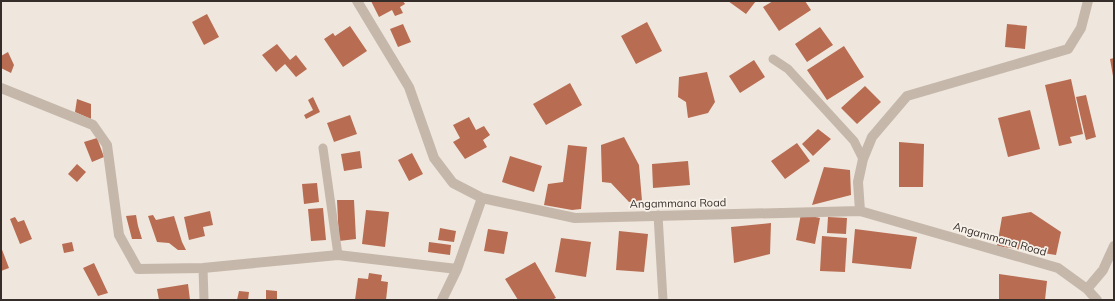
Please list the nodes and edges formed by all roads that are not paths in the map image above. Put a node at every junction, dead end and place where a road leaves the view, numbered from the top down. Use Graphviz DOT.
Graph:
graph roads {
  1 [pos="357,1"];
  2 [pos="1088,1"];
  3 [pos="772,59"];
  4 [pos="1,88"];
  5 [pos="323,148"];
  6 [pos="863,159"];
  7 [pos="482,198"];
  8 [pos="860,211"];
  9 [pos="658,215"];
  10 [pos="1114,246"];
  11 [pos="338,255"];
  12 [pos="203,268"];
  13 [pos="457,269"];
  14 [pos="1088,289"];
  15 [pos="204,300"];
  16 [pos="442,300"];
  17 [pos="663,300"];
  18 [pos="1097,300"];
  1 -- 7 [label="street, Angammana Road"];
  2 -- 6 [label="street"];
  3 -- 6 [label="lane"];
  4 -- 12 [label="street"];
  5 -- 11 [label="lane"];
  6 -- 8 [label="street"];
  7 -- 9 [label="street, Angammana Road"];
  7 -- 13 [label="street"];
  8 -- 9 [label="street, Angammana Road"];
  8 -- 14 [label="street, Angammana Road"];
  9 -- 17 [label="lane"];
  10 -- 14 [label="street"];
  11 -- 12 [label="street"];
  11 -- 13 [label="street"];
  12 -- 15 [label="lane"];
  13 -- 16 [label="street"];
  14 -- 18 [label="street, Angammana Road"];
}
